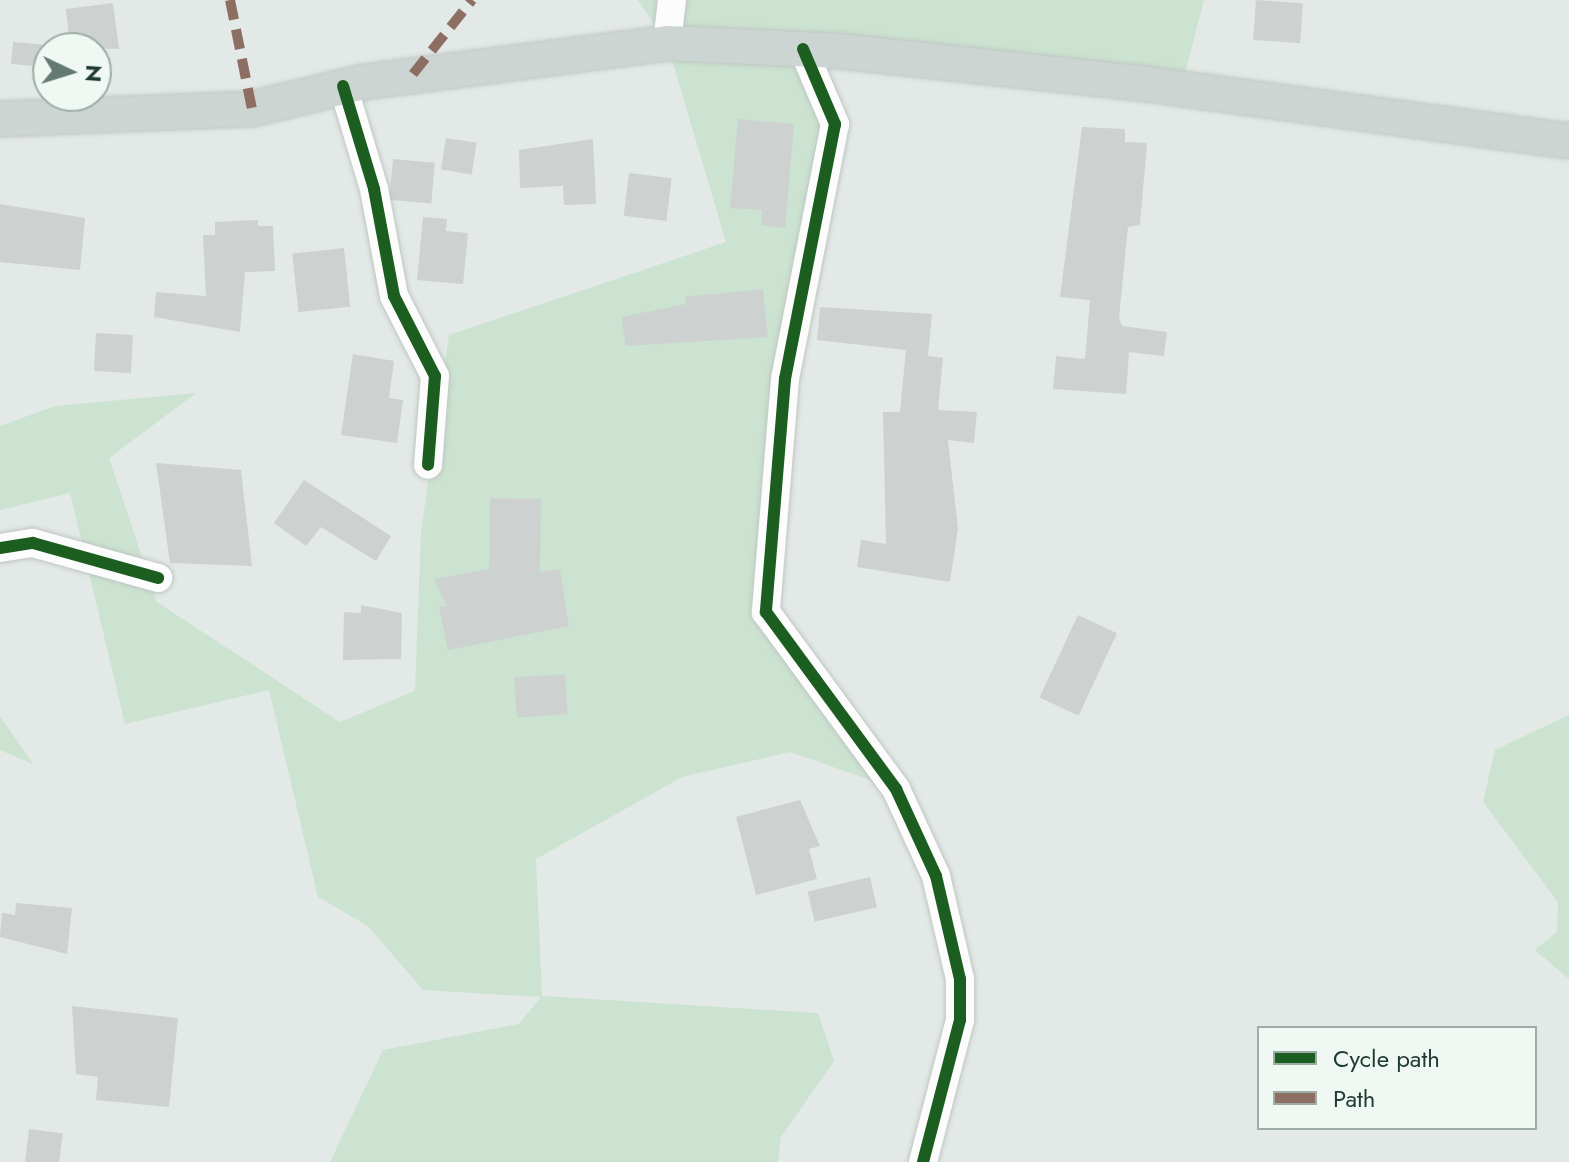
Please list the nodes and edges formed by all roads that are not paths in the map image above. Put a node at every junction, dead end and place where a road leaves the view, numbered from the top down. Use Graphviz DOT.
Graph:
graph roads {
  1 [pos="672,0"];
  2 [pos="667,43"];
  3 [pos="803,49"];
  4 [pos="343,86"];
  5 [pos="0,119"];
  6 [pos="1569,141"];
  7 [pos="428,465"];
  8 [pos="0,548"];
  9 [pos="158,578"];
  10 [pos="923,1162"];
  1 -- 2 [label="street"];
  2 -- 3 [label="main road"];
  2 -- 4 [label="main road"];
  3 -- 6 [label="main road"];
  3 -- 10 [label="street"];
  4 -- 5 [label="main road"];
  4 -- 7 [label="street"];
  8 -- 9 [label="street"];
}
